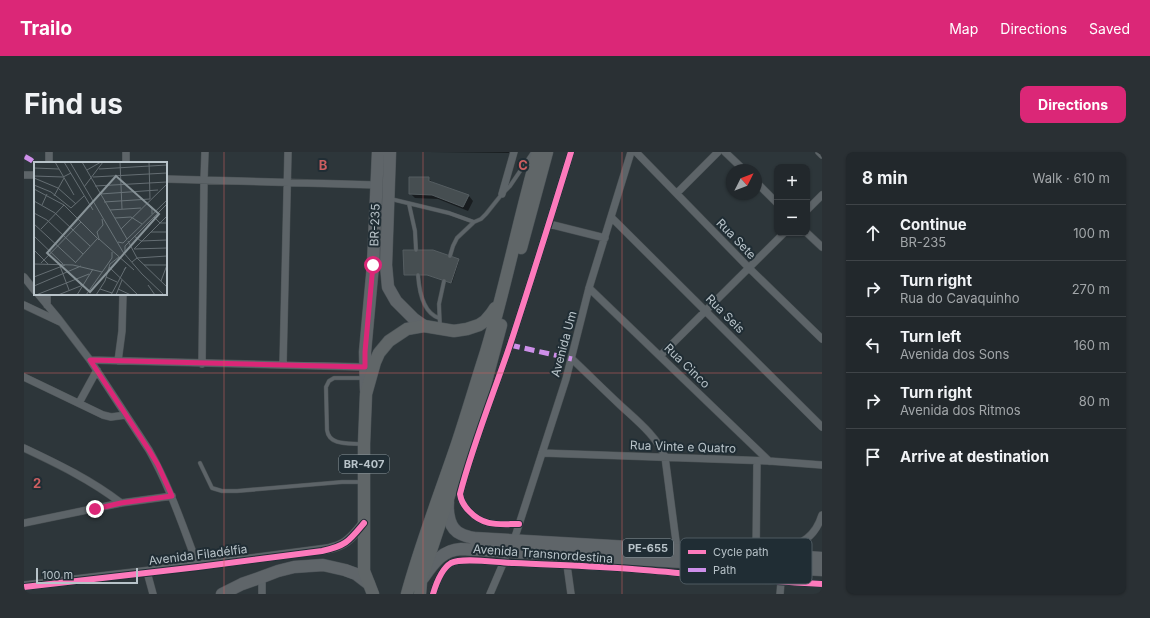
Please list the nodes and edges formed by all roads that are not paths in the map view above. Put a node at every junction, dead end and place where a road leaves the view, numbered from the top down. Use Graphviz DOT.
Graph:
graph roads {
  1 [pos="205,152"];
  2 [pos="288,152"];
  3 [pos="378,152"];
  4 [pos="390,152"];
  5 [pos="514,152"];
  6 [pos="533,152"];
  7 [pos="538,152"];
  8 [pos="546,152"];
  9 [pos="571,152"];
  10 [pos="631,152"];
  11 [pos="636,152"];
  12 [pos="718,152"];
  13 [pos="725,152"];
  14 [pos="819,152"];
  15 [pos="822,155"];
  16 [pos="738,164"];
  17 [pos="167,179"];
  18 [pos="204,180"];
  19 [pos="287,183"];
  20 [pos="762,188"];
  21 [pos="381,193"];
  22 [pos="677,193"];
  23 [pos="502,194"];
  24 [pos="822,195"];
  25 [pos="774,200"];
  26 [pos="409,204"];
  27 [pos="810,207"];
  28 [pos="611,217"];
  29 [pos="474,222"];
  30 [pos="549,224"];
  31 [pos="810,235"];
  32 [pos="781,236"];
  33 [pos="605,238"];
  34 [pos="822,248"];
  35 [pos="416,250"];
  36 [pos="450,256"];
  37 [pos="749,268"];
  38 [pos="418,275"];
  39 [pos="24,277"];
  40 [pos="444,281"];
  41 [pos="589,288"];
  42 [pos="34,290"];
  43 [pos="503,292"];
  44 [pos="39,295"];
  45 [pos="47,295"];
  46 [pos="123,295"];
  47 [pos="24,305"];
  48 [pos="47,305"];
  49 [pos="706,311"];
  50 [pos="62,323"];
  51 [pos="440,323"];
  52 [pos="424,326"];
  53 [pos="822,339"];
  54 [pos="660,356"];
  55 [pos="572,359"];
  56 [pos="90,360"];
  57 [pos="118,361"];
  58 [pos="202,364"];
  59 [pos="283,365"];
  60 [pos="97,370"];
  61 [pos="365,372"];
  62 [pos="24,377"];
  63 [pos="366,394"];
  64 [pos="79,403"];
  65 [pos="126,415"];
  66 [pos="822,427"];
  67 [pos="364,444"];
  68 [pos="24,448"];
  69 [pos="542,453"];
  70 [pos="467,456"];
  71 [pos="664,457"];
  72 [pos="757,461"];
  73 [pos="769,461"];
  74 [pos="200,463"];
  75 [pos="822,465"];
  76 [pos="364,482"];
  77 [pos="172,496"];
  78 [pos="448,497"];
  79 [pos="121,503"];
  80 [pos="822,515"];
  81 [pos="24,518"];
  82 [pos="28,522"];
  83 [pos="364,522"];
  84 [pos="519,524"];
  85 [pos="756,538"];
  86 [pos="808,538"];
  87 [pos="514,540"];
  88 [pos="677,550"];
  89 [pos="680,550"];
  90 [pos="508,551"];
  91 [pos="812,557"];
  92 [pos="822,558"];
  93 [pos="680,561"];
  94 [pos="503,563"];
  95 [pos="567,565"];
  96 [pos="198,566"];
  97 [pos="812,569"];
  98 [pos="822,570"];
  99 [pos="147,572"];
  100 [pos="680,573"];
  101 [pos="262,577"];
  102 [pos="421,581"];
  103 [pos="781,584"];
  104 [pos="812,584"];
  105 [pos="822,584"];
  106 [pos="24,586"];
  107 [pos="371,589"];
  108 [pos="153,594"];
  109 [pos="222,594"];
  110 [pos="262,594"];
  111 [pos="406,594"];
  112 [pos="420,594"];
  113 [pos="433,594"];
  114 [pos="490,594"];
  115 [pos="571,594"];
  116 [pos="780,594"];
  1 -- 18 [label="street"];
  2 -- 19 [label="street"];
  3 -- 21 [label="main road, BR-235 / BR-235"];
  4 -- 21 [label="main road, BR-235 / BR-235"];
  5 -- 23 [label="street"];
  6 -- 23 [label="lane"];
  7 -- 43 [label="highway"];
  8 -- 70 [label="highway"];
  9 -- 30 [label="street"];
  10 -- 28 [label="street, Avenida Um"];
  11 -- 22 [label="street, Rua Sete"];
  12 -- 22 [label="street"];
  13 -- 16 [label="street"];
  14 -- 15 [label="street"];
  17 -- 18 [label="street"];
  18 -- 19 [label="street"];
  18 -- 58 [label="street"];
  19 -- 21 [label="street"];
  19 -- 59 [label="street"];
  20 -- 25 [label="street"];
  21 -- 26 [label="lane"];
  21 -- 52 [label="main road, BR-235 / BR-235"];
  21 -- 61 [label="main road, BR-235 / BR-235"];
  22 -- 37 [label="street, Rua Sete"];
  23 -- 29 [label="lane"];
  24 -- 27 [label="street"];
  26 -- 29 [label="lane"];
  26 -- 35 [label="lane"];
  28 -- 33 [label="street, Avenida Um"];
  28 -- 49 [label="street, Rua Seis"];
  29 -- 36 [label="lane"];
  30 -- 33 [label="street"];
  30 -- 70 [label="street"];
  31 -- 34 [label="street"];
  32 -- 37 [label="street"];
  33 -- 41 [label="street, Avenida Um"];
  37 -- 49 [label="street"];
  37 -- 53 [label="street, Rua Sete"];
  38 -- 51 [label="lane"];
  39 -- 42 [label="street"];
  40 -- 51 [label="lane"];
  41 -- 54 [label="street, Rua Cinco"];
  41 -- 55 [label="street, Avenida Um"];
  43 -- 51 [label="highway"];
  43 -- 111 [label="highway"];
  44 -- 48 [label="street"];
  45 -- 48 [label="street"];
  46 -- 57 [label="street"];
  47 -- 50 [label="street"];
  48 -- 50 [label="street"];
  49 -- 54 [label="street"];
  49 -- 66 [label="street, Rua Seis"];
  50 -- 56 [label="street"];
  51 -- 52 [label="highway"];
  52 -- 63 [label="highway"];
  54 -- 73 [label="street, Rua Cinco"];
  55 -- 69 [label="street, Avenida Um"];
  55 -- 71 [label="street"];
  56 -- 57 [label="street"];
  56 -- 60 [label="street"];
  57 -- 58 [label="street"];
  58 -- 59 [label="street"];
  59 -- 61 [label="street"];
  60 -- 64 [label="street"];
  60 -- 65 [label="street"];
  61 -- 63 [label="main road, BR-235 / BR-235"];
  61 -- 67 [label="lane"];
  62 -- 64 [label="street"];
  63 -- 67 [label="highway, BR-407"];
  64 -- 65 [label="street"];
  65 -- 77 [label="street"];
  67 -- 76 [label="highway, BR-407"];
  68 -- 79 [label="street"];
  69 -- 71 [label="street, Rua Vinte e Quatro"];
  69 -- 84 [label="street, Avenida Um"];
  70 -- 78 [label="highway"];
  70 -- 84 [label="street"];
  71 -- 72 [label="street, Rua Vinte e Quatro"];
  71 -- 88 [label="street"];
  72 -- 73 [label="street, Rua Vinte e Quatro"];
  72 -- 85 [label="street"];
  73 -- 75 [label="street, Rua Vinte e Quatro"];
  74 -- 76 [label="lane"];
  76 -- 83 [label="highway, BR-407"];
  77 -- 79 [label="street"];
  77 -- 96 [label="street"];
  78 -- 87 [label="main road, Avenida Transnordestina / PE-655"];
  78 -- 102 [label="highway"];
  79 -- 82 [label="street"];
  80 -- 86 [label="street"];
  81 -- 82 [label="street"];
  83 -- 96 [label="street, Avenida Filadélfia"];
  83 -- 107 [label="highway, BR-407"];
  84 -- 87 [label="street, Avenida Um"];
  87 -- 88 [label="main road, Avenida Transnordestina / PE-655"];
  88 -- 89 [label="main road, Avenida Transnordestina / PE-655"];
  90 -- 93 [label="main road, Avenida Transnordestina / PE-655"];
  90 -- 94 [label="street"];
  90 -- 102 [label="main road, Avenida Transnordestina / PE-655"];
  91 -- 92 [label="main road, Avenida Transnordestina / PE-655"];
  94 -- 95 [label="street"];
  94 -- 113 [label="street, Avenida Transnordestina"];
  94 -- 114 [label="street"];
  95 -- 100 [label="street"];
  95 -- 115 [label="street"];
  96 -- 99 [label="street, Avenida Filadélfia"];
  97 -- 98 [label="main road, Avenida Transnordestina / PE-655"];
  99 -- 106 [label="street, Avenida Filadélfia"];
  99 -- 108 [label="street"];
  101 -- 107 [label="main road"];
  101 -- 109 [label="main road"];
  101 -- 110 [label="street"];
  102 -- 112 [label="highway"];
  103 -- 116 [label="street"];
  104 -- 105 [label="street"];
}
